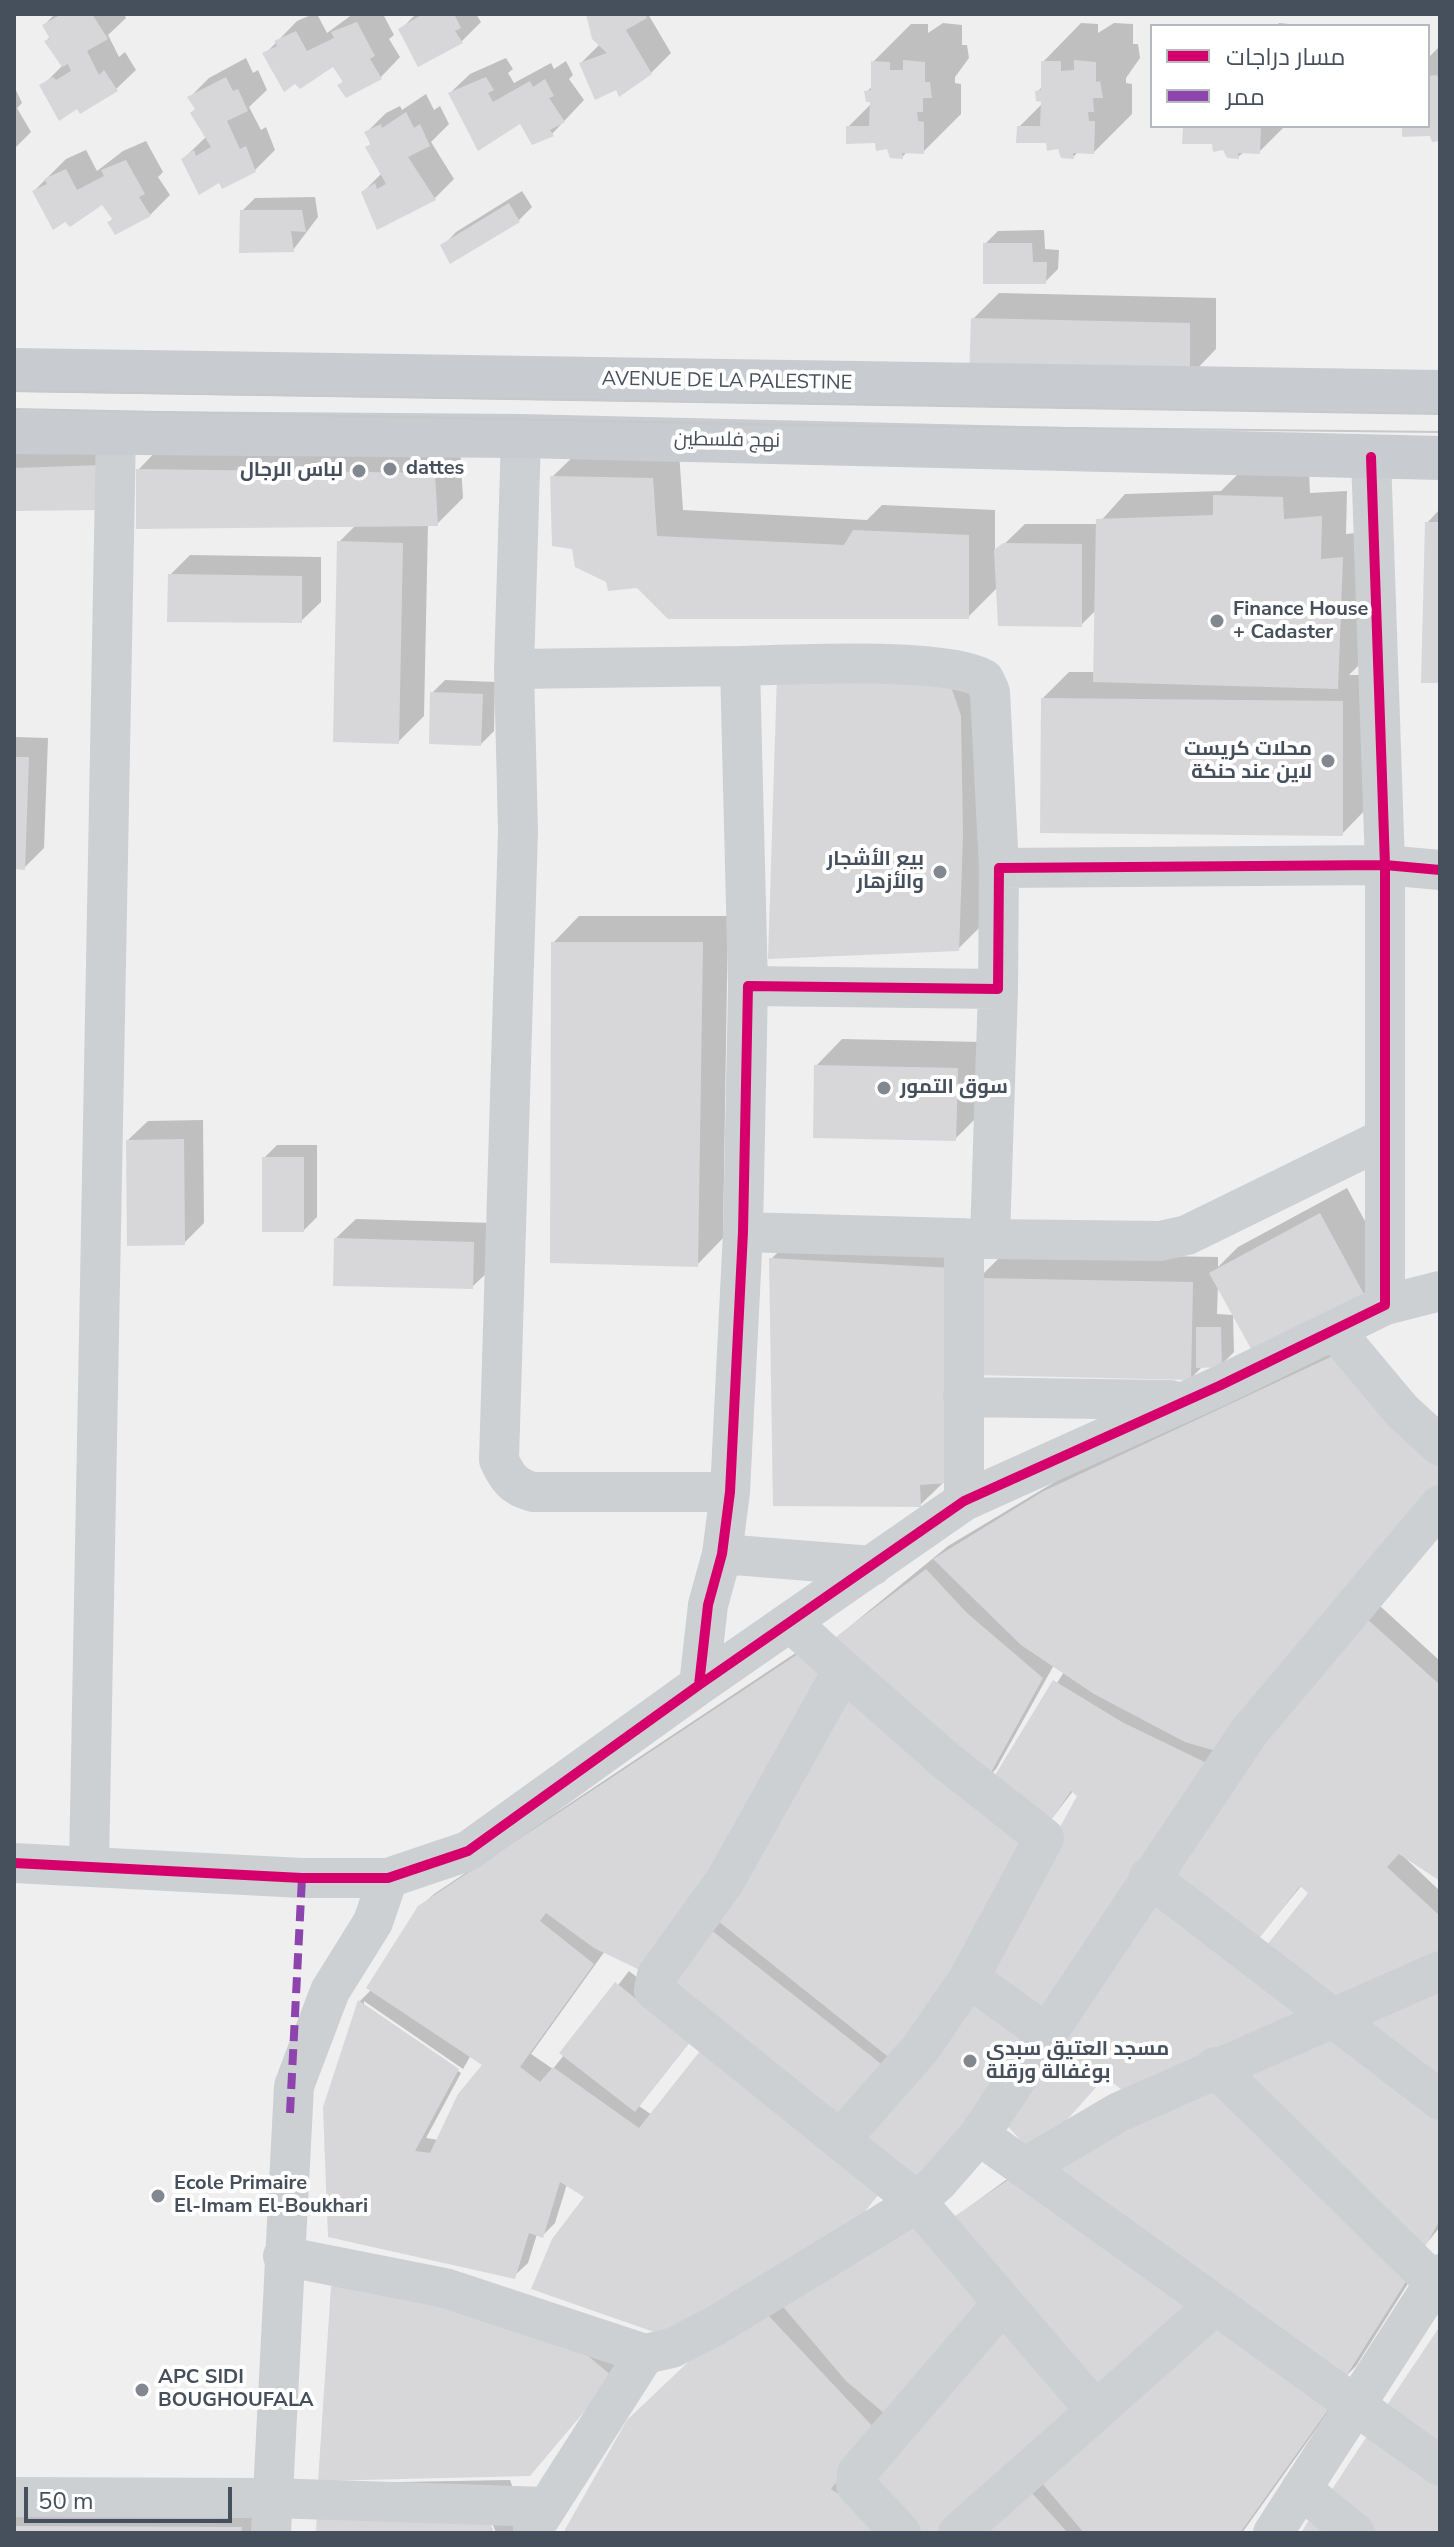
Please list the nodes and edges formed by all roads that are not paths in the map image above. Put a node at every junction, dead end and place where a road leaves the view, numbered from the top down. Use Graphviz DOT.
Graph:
graph roads {
  1 [pos="14,370"];
  2 [pos="1440,392"];
  3 [pos="14,432"];
  4 [pos="116,432"];
  5 [pos="521,436"];
  6 [pos="1371,457"];
  7 [pos="1440,458"];
  8 [pos="740,666"];
  9 [pos="514,669"];
  10 [pos="1385,865"];
  11 [pos="999,868"];
  12 [pos="1440,870"];
  13 [pos="748,986"];
  14 [pos="998,989"];
  15 [pos="1383,1139"];
  16 [pos="743,1232"];
  17 [pos="977,1239"];
  18 [pos="1440,1291"];
  19 [pos="1385,1305"];
  20 [pos="1335,1331"];
  21 [pos="963,1397"];
  22 [pos="1185,1400"];
  23 [pos="1440,1446"];
  24 [pos="730,1492"];
  25 [pos="964,1501"];
  26 [pos="1440,1505"];
  27 [pos="722,1554"];
  28 [pos="872,1566"];
  29 [pos="790,1622"];
  30 [pos="843,1670"];
  31 [pos="699,1685"];
  32 [pos="14,1863"];
  33 [pos="89,1867"];
  34 [pos="1149,1877"];
  35 [pos="388,1878"];
  36 [pos="1440,1971"];
  37 [pos="969,1978"];
  38 [pos="1332,2017"];
  39 [pos="1047,2034"];
  40 [pos="1215,2067"];
  41 [pos="1440,2100"];
  42 [pos="979,2135"];
  43 [pos="840,2140"];
  44 [pos="1024,2168"];
  45 [pos="916,2201"];
  46 [pos="283,2256"];
  47 [pos="1438,2279"];
  48 [pos="1003,2303"];
  49 [pos="1215,2305"];
  50 [pos="645,2354"];
  51 [pos="1355,2406"];
  52 [pos="1096,2411"];
  53 [pos="1440,2466"];
  54 [pos="1301,2489"];
  55 [pos="14,2497"];
  56 [pos="271,2515"];
  57 [pos="538,2520"];
  58 [pos="901,2533"];
  59 [pos="958,2533"];
  60 [pos="1273,2533"];
  61 [pos="1355,2533"];
  1 -- 2 [label="main road, AVENUE DE LA PALESTINE"];
  3 -- 4 [label="main road, نهج فلسطين"];
  4 -- 5 [label="main road, نهج فلسطين"];
  4 -- 33 [label="street"];
  5 -- 6 [label="main road, نهج فلسطين"];
  5 -- 9 [label="street"];
  6 -- 7 [label="main road, نهج فلسطين"];
  6 -- 10 [label="street"];
  8 -- 9 [label="street"];
  8 -- 11 [label="street"];
  8 -- 13 [label="street"];
  9 -- 24 [label="street"];
  10 -- 11 [label="street"];
  10 -- 12 [label="street"];
  10 -- 15 [label="street"];
  11 -- 14 [label="street"];
  13 -- 14 [label="street"];
  13 -- 16 [label="street"];
  14 -- 17 [label="street"];
  15 -- 17 [label="street"];
  15 -- 19 [label="street"];
  16 -- 17 [label="street"];
  16 -- 24 [label="street"];
  17 -- 21 [label="street"];
  18 -- 19 [label="street"];
  19 -- 20 [label="street"];
  20 -- 22 [label="street"];
  20 -- 23 [label="street"];
  21 -- 22 [label="street"];
  21 -- 25 [label="street"];
  22 -- 25 [label="street"];
  24 -- 27 [label="street"];
  25 -- 28 [label="street"];
  26 -- 34 [label="street"];
  27 -- 28 [label="street"];
  27 -- 31 [label="street"];
  28 -- 29 [label="street"];
  29 -- 30 [label="street"];
  29 -- 31 [label="street"];
  30 -- 37 [label="street"];
  30 -- 43 [label="street"];
  31 -- 35 [label="street"];
  32 -- 33 [label="street"];
  33 -- 35 [label="street"];
  34 -- 38 [label="street"];
  34 -- 39 [label="street"];
  35 -- 46 [label="street"];
  36 -- 38 [label="street"];
  37 -- 39 [label="street"];
  37 -- 43 [label="street"];
  38 -- 40 [label="street"];
  38 -- 41 [label="street"];
  39 -- 42 [label="street"];
  40 -- 44 [label="street"];
  40 -- 47 [label="street"];
  42 -- 44 [label="street"];
  42 -- 45 [label="street"];
  43 -- 45 [label="street"];
  44 -- 49 [label="street"];
  45 -- 48 [label="street"];
  45 -- 50 [label="street"];
  46 -- 50 [label="street"];
  46 -- 56 [label="street"];
  47 -- 51 [label="street"];
  48 -- 52 [label="street"];
  48 -- 58 [label="street"];
  49 -- 51 [label="street"];
  49 -- 52 [label="street"];
  50 -- 57 [label="street"];
  51 -- 53 [label="street"];
  51 -- 54 [label="street"];
  52 -- 59 [label="street"];
  54 -- 60 [label="street"];
  54 -- 61 [label="street"];
  55 -- 56 [label="street"];
  56 -- 57 [label="street"];
}
